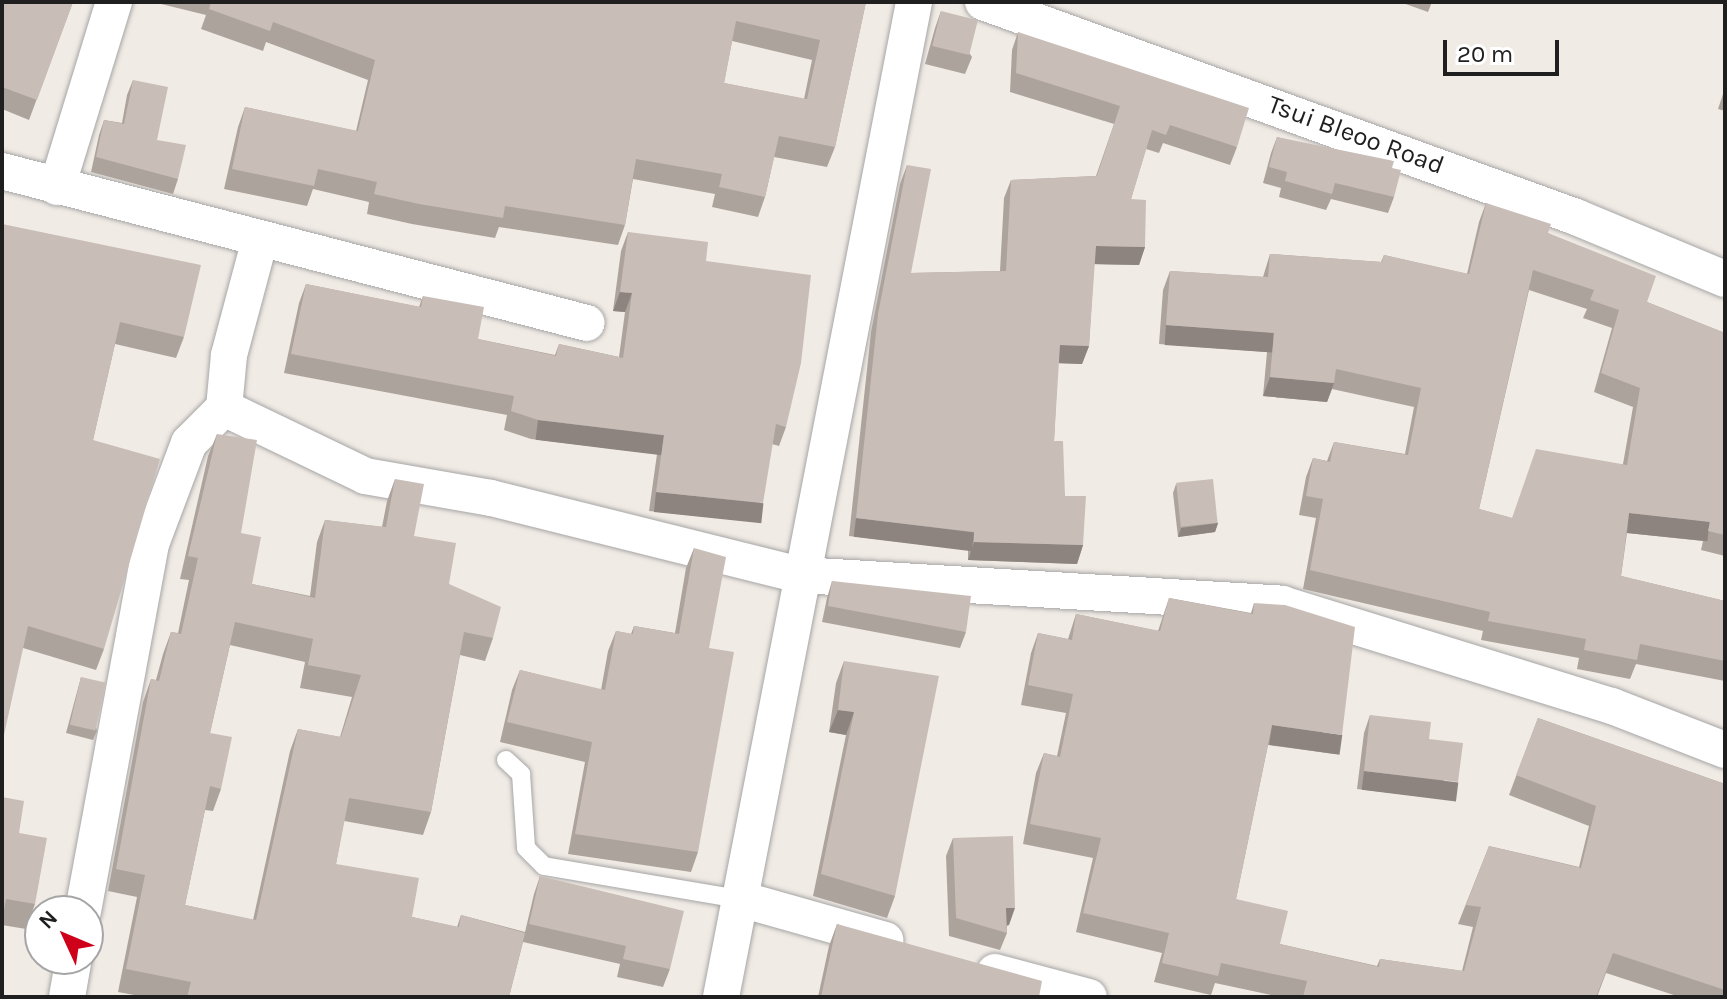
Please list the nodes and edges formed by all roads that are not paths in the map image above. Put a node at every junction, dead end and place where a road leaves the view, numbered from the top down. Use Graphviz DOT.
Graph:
graph roads {
  1 [pos="114,2"];
  2 [pos="914,2"];
  3 [pos="983,2"];
  4 [pos="2,171"];
  5 [pos="57,187"];
  6 [pos="260,239"];
  7 [pos="1725,279"];
  8 [pos="587,323"];
  9 [pos="224,408"];
  10 [pos="800,575"];
  11 [pos="1725,750"];
  12 [pos="506,760"];
  13 [pos="86,895"];
  14 [pos="744,900"];
  15 [pos="920,951"];
  16 [pos="965,963"];
  17 [pos="71,975"];
  18 [pos="67,997"];
  19 [pos="721,997"];
  20 [pos="1089,997"];
  1 -- 5 [label="street"];
  2 -- 10 [label="street"];
  3 -- 7 [label="street, Tsui Bleoo Road"];
  4 -- 5 [label="street"];
  5 -- 6 [label="street"];
  6 -- 8 [label="street"];
  6 -- 9 [label="street"];
  9 -- 10 [label="street"];
  9 -- 13 [label="street"];
  10 -- 11 [label="street"];
  10 -- 14 [label="street"];
  12 -- 14 [label="lane"];
  14 -- 15 [label="street"];
  14 -- 19 [label="street"];
  16 -- 20 [label="street"];
  17 -- 18 [label="street"];
}
